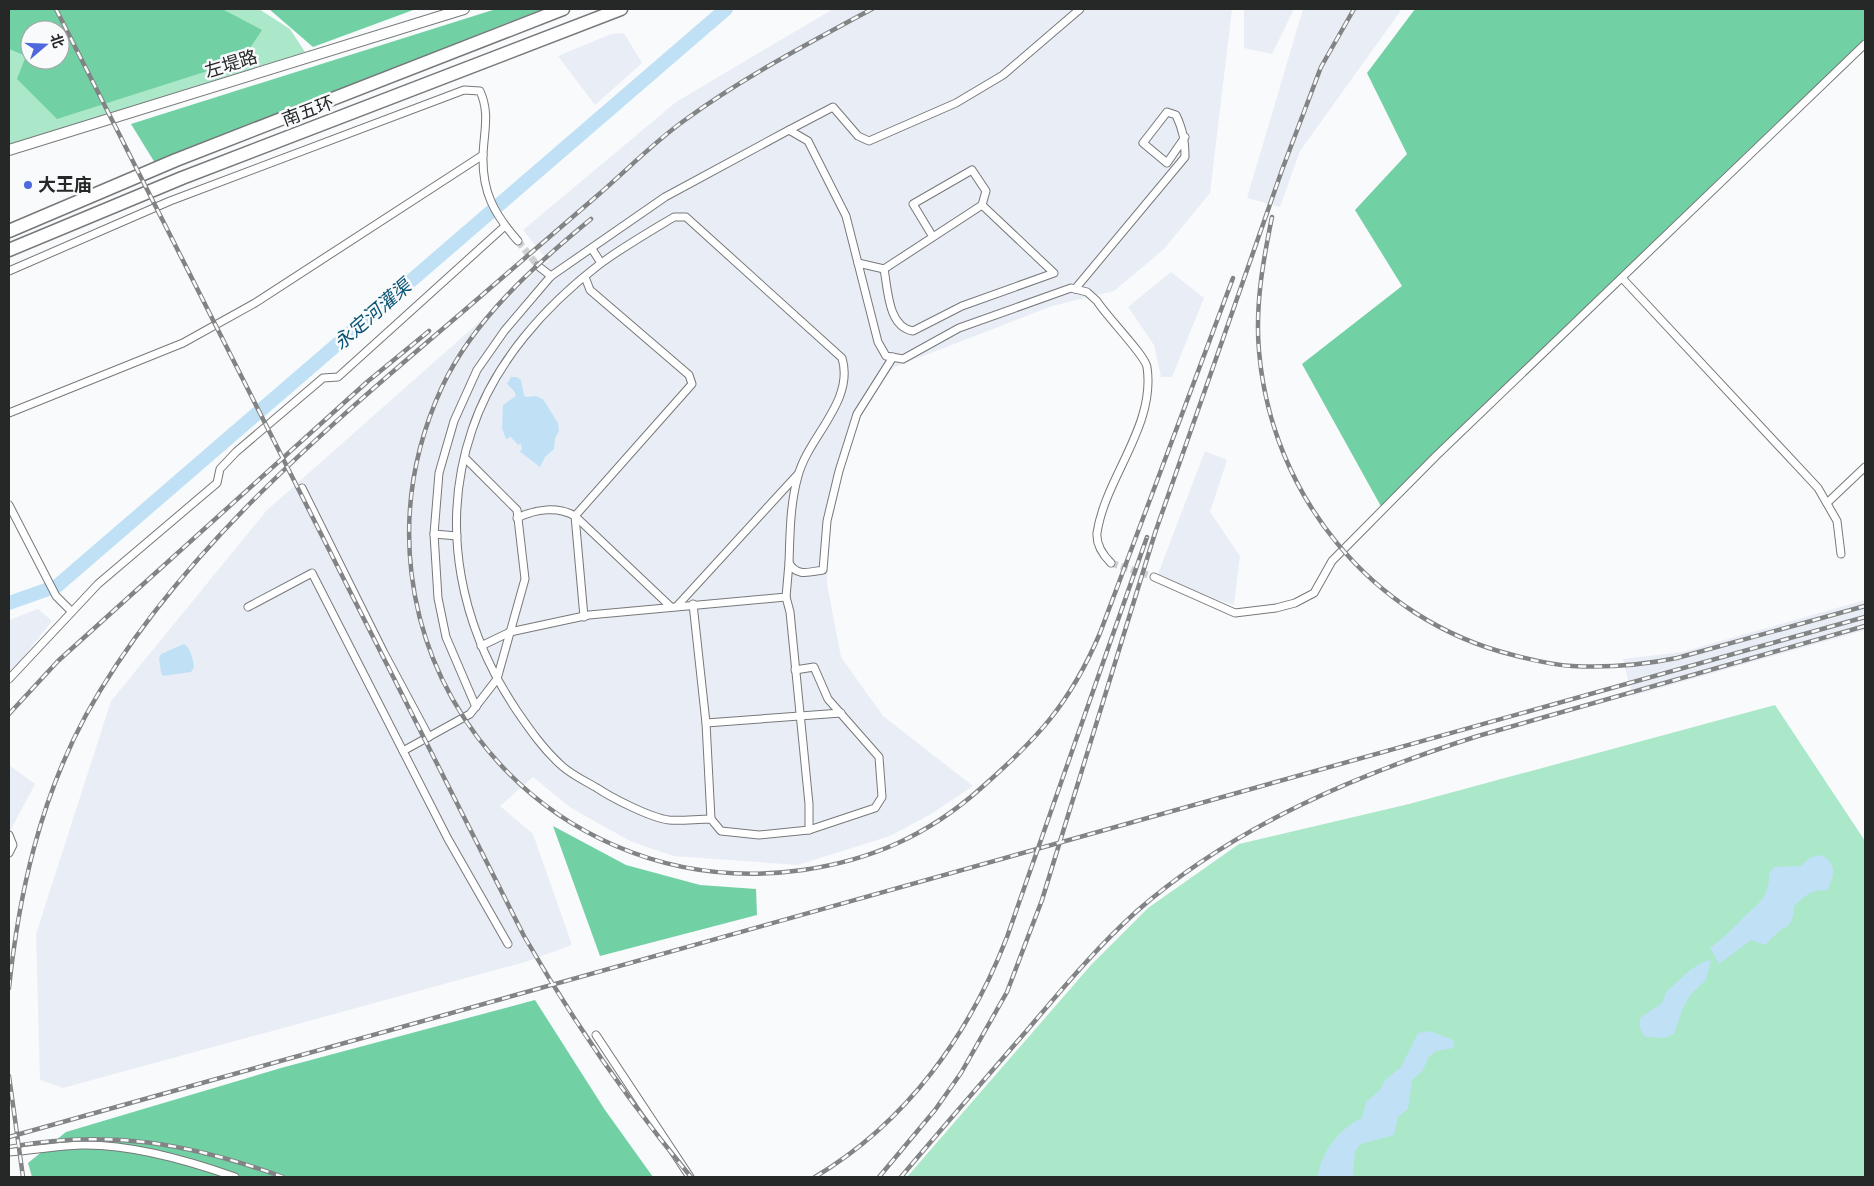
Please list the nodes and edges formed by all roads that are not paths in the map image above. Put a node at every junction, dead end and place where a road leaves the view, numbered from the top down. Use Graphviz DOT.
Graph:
graph roads {
  1 [pos="464,9"];
  2 [pos="563,9"];
  3 [pos="621,9"];
  4 [pos="1080,9"];
  5 [pos="1865,44"];
  6 [pos="789,130"];
  7 [pos="1185,137"];
  8 [pos="9,150"];
  9 [pos="483,156"];
  10 [pos="982,205"];
  11 [pos="505,226"];
  12 [pos="9,231"];
  13 [pos="933,237"];
  14 [pos="518,241"];
  15 [pos="592,248"];
  16 [pos="9,250"];
  17 [pos="601,263"];
  18 [pos="858,263"];
  19 [pos="538,266"];
  20 [pos="884,270"];
  21 [pos="9,271"];
  22 [pos="551,276"];
  23 [pos="585,277"];
  24 [pos="1622,278"];
  25 [pos="1075,289"];
  26 [pos="893,357"];
  27 [pos="9,413"];
  28 [pos="464,458"];
  29 [pos="1865,467"];
  30 [pos="798,473"];
  31 [pos="302,488"];
  32 [pos="1827,503"];
  33 [pos="9,505"];
  34 [pos="575,516"];
  35 [pos="517,518"];
  36 [pos="434,534"];
  37 [pos="457,536"];
  38 [pos="1841,554"];
  39 [pos="789,563"];
  40 [pos="1111,563"];
  41 [pos="1154,578"];
  42 [pos="786,597"];
  43 [pos="693,604"];
  44 [pos="674,606"];
  45 [pos="248,607"];
  46 [pos="71,611"];
  47 [pos="584,617"];
  48 [pos="510,632"];
  49 [pos="481,646"];
  50 [pos="795,670"];
  51 [pos="496,679"];
  52 [pos="9,680"];
  53 [pos="476,708"];
  54 [pos="841,713"];
  55 [pos="800,716"];
  56 [pos="706,723"];
  57 [pos="429,737"];
  58 [pos="403,751"];
  59 [pos="711,819"];
  60 [pos="809,830"];
  61 [pos="9,835"];
  62 [pos="9,853"];
  63 [pos="508,944"];
  64 [pos="596,1035"];
  65 [pos="9,1152"];
  66 [pos="235,1177"];
  67 [pos="690,1177"];
  1 -- 8 [label="main road, 左堤路"];
  2 -- 12 [label="highway, 南五环"];
  3 -- 16 [label="highway, 南五环"];
  4 -- 6 [label="street"];
  5 -- 24 [label="street"];
  6 -- 15 [label="street"];
  6 -- 18 [label="street"];
  7 -- 7 [label="street"];
  7 -- 25 [label="street"];
  9 -- 11 [label="street"];
  9 -- 21 [label="street"];
  9 -- 27 [label="street"];
  10 -- 13 [label="street"];
  10 -- 13 [label="street"];
  10 -- 20 [label="street"];
  11 -- 14 [label="street"];
  11 -- 46 [label="street"];
  13 -- 20 [label="street"];
  15 -- 17 [label="street"];
  15 -- 22 [label="street"];
  17 -- 23 [label="street"];
  17 -- 30 [label="street"];
  18 -- 20 [label="street"];
  18 -- 26 [label="street"];
  19 -- 22 [label="street"];
  22 -- 36 [label="street"];
  23 -- 28 [label="street"];
  23 -- 34 [label="street"];
  24 -- 32 [label="street"];
  24 -- 41 [label="street"];
  25 -- 26 [label="street"];
  25 -- 40 [label="street"];
  26 -- 39 [label="street"];
  28 -- 35 [label="street"];
  28 -- 37 [label="street"];
  29 -- 32 [label="street"];
  30 -- 39 [label="street"];
  30 -- 44 [label="street"];
  31 -- 57 [label="street"];
  32 -- 38 [label="street"];
  33 -- 46 [label="street"];
  34 -- 35 [label="street"];
  34 -- 44 [label="street"];
  34 -- 47 [label="street"];
  35 -- 48 [label="street"];
  36 -- 37 [label="street"];
  36 -- 53 [label="street"];
  37 -- 49 [label="street"];
  39 -- 42 [label="street"];
  42 -- 43 [label="street"];
  42 -- 50 [label="street"];
  43 -- 44 [label="street"];
  43 -- 56 [label="street"];
  44 -- 47 [label="street"];
  45 -- 58 [label="street"];
  46 -- 52 [label="street"];
  47 -- 48 [label="street"];
  48 -- 49 [label="street"];
  48 -- 51 [label="street"];
  49 -- 51 [label="street"];
  50 -- 54 [label="street"];
  50 -- 55 [label="street"];
  51 -- 53 [label="street"];
  51 -- 59 [label="street"];
  53 -- 57 [label="street"];
  54 -- 55 [label="street"];
  54 -- 60 [label="street"];
  55 -- 56 [label="street"];
  55 -- 60 [label="street"];
  56 -- 59 [label="street"];
  57 -- 58 [label="street"];
  58 -- 63 [label="street"];
  59 -- 60 [label="street"];
  61 -- 62 [label="street"];
  64 -- 67 [label="street"];
  65 -- 66 [label="street"];
}
